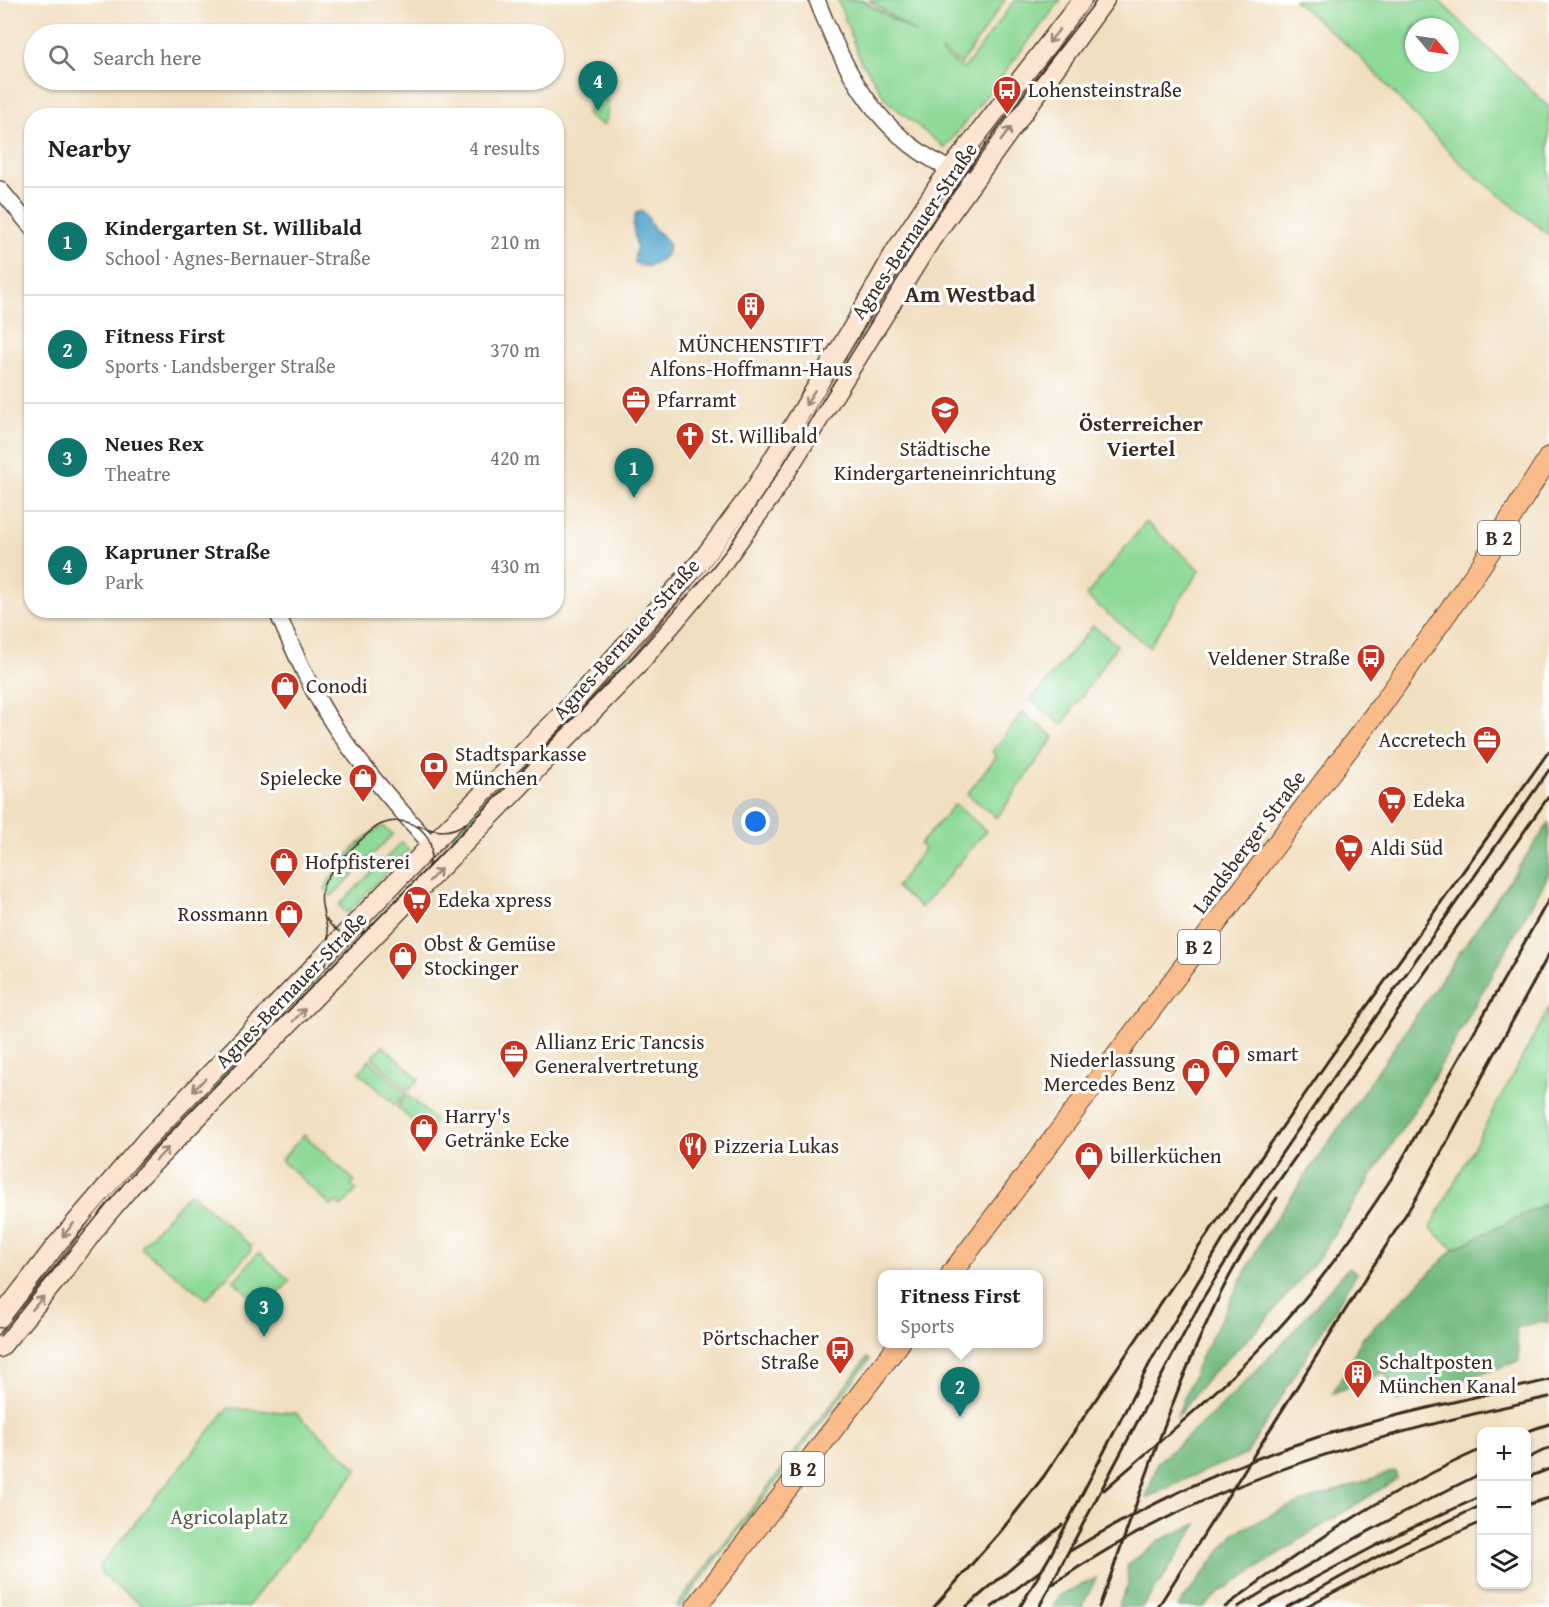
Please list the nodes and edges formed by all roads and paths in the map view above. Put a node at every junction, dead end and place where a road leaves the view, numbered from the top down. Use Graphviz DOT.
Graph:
graph roads {
  1 [pos="817,0"];
  2 [pos="1082,0"];
  3 [pos="1105,0"];
  4 [pos="950,169"];
  5 [pos="972,182"];
  6 [pos="0,189"];
  7 [pos="24,218"];
  8 [pos="1549,457"];
  9 [pos="280,618"];
  10 [pos="431,844"];
  11 [pos="955,1270"];
  12 [pos="0,1318"];
  13 [pos="0,1348"];
  14 [pos="896,1348"];
  15 [pos="696,1607"];
  1 -- 4 [label="street"];
  2 -- 4 [label="main road, Agnes-Bernauer-Straße, one-way"];
  5 -- 3 [label="main road, Agnes-Bernauer-Straße, one-way"];
  4 -- 5 [label="street"];
  4 -- 10 [label="main road, Agnes-Bernauer-Straße, one-way"];
  13 -- 5 [label="main road, Agnes-Bernauer-Straße, one-way"];
  6 -- 7 [label="street"];
  8 -- 11 [label="main road, Landsberger Straße / B 2"];
  9 -- 10 [label="street"];
  10 -- 12 [label="main road, Agnes-Bernauer-Straße, one-way"];
  14 -- 15 [label="main road, B 2"];
}
